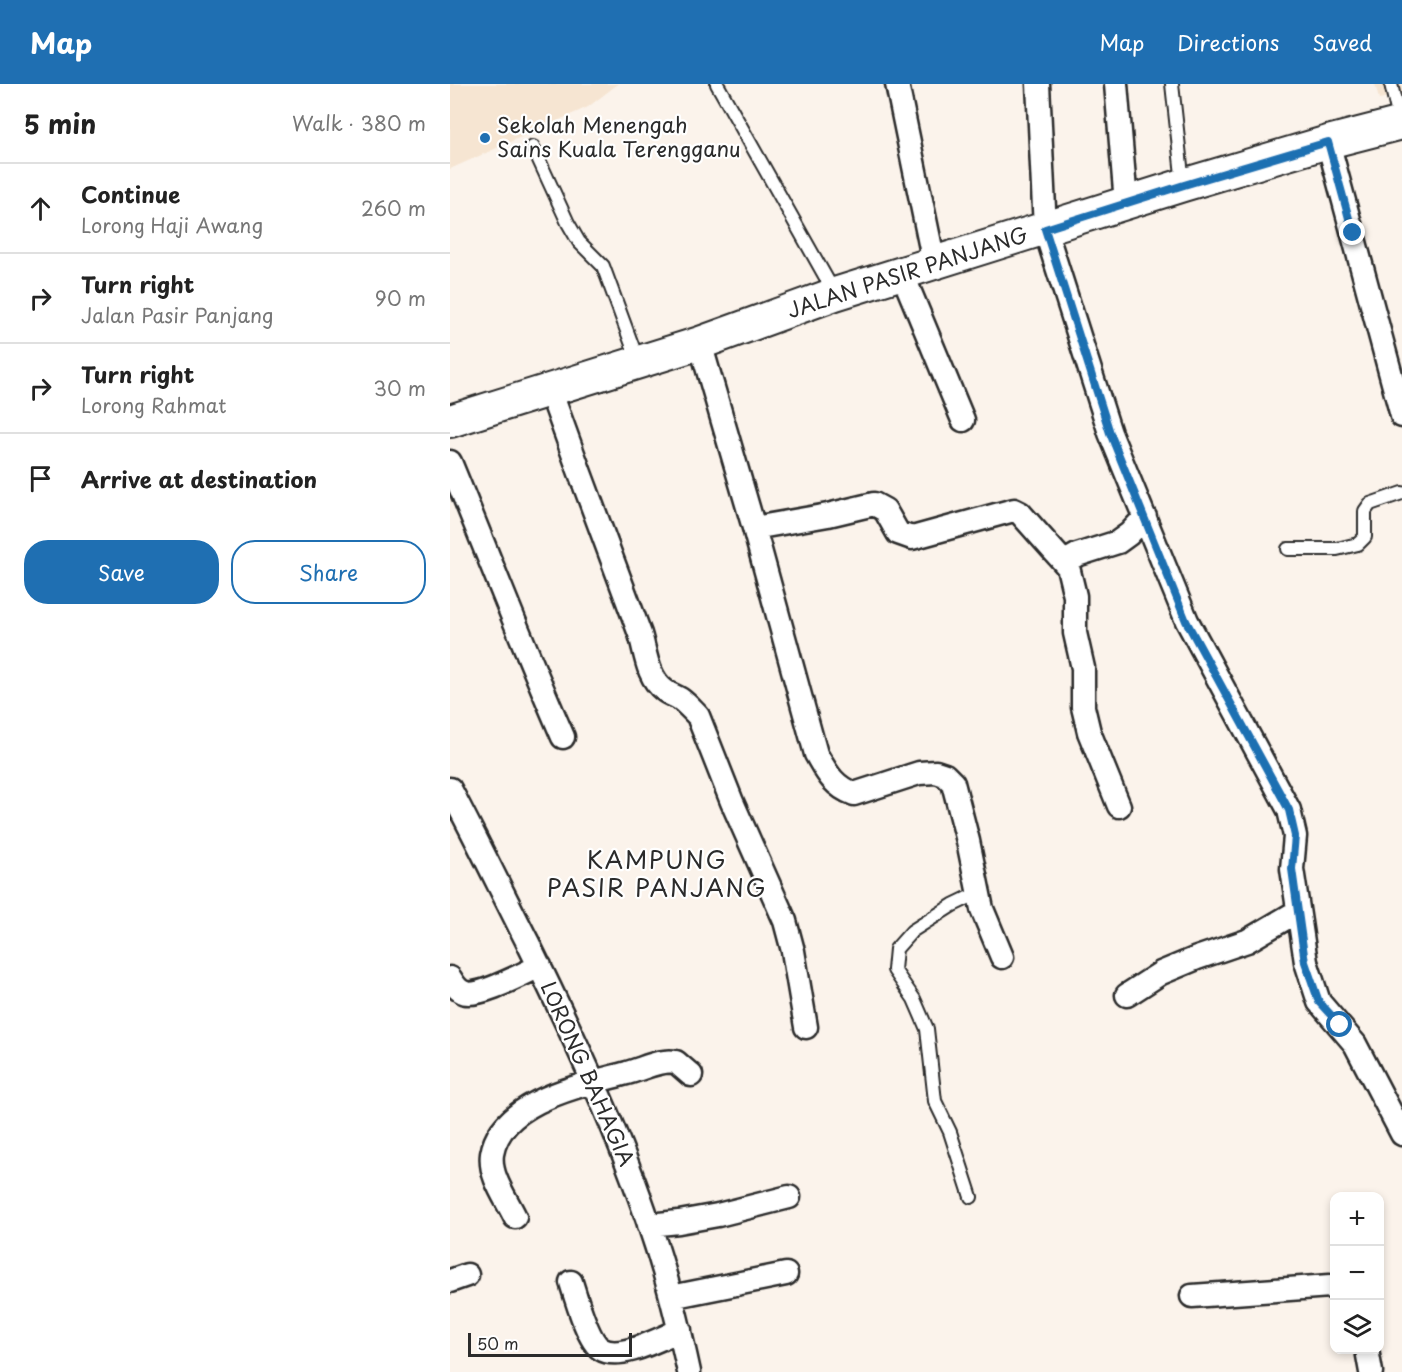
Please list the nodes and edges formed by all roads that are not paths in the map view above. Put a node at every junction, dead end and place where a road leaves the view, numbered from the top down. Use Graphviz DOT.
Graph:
graph roads {
  1 [pos="717,84"];
  2 [pos="897,84"];
  3 [pos="1038,84"];
  4 [pos="1116,84"];
  5 [pos="1172,84"];
  6 [pos="1390,84"];
  7 [pos="1401,124"];
  8 [pos="1328,142"];
  9 [pos="533,147"];
  10 [pos="1184,185"];
  11 [pos="1126,203"];
  12 [pos="1045,229"];
  13 [pos="934,263"];
  14 [pos="902,273"];
  15 [pos="835,294"];
  16 [pos="700,343"];
  17 [pos="638,362"];
  18 [pos="550,390"];
  19 [pos="1402,416"];
  20 [pos="963,420"];
  21 [pos="450,421"];
  22 [pos="450,462"];
  23 [pos="1402,493"];
  24 [pos="1145,518"];
  25 [pos="754,528"];
  26 [pos="1288,549"];
  27 [pos="1068,567"];
  28 [pos="563,737"];
  29 [pos="450,789"];
  30 [pos="1119,806"];
  31 [pos="978,893"];
  32 [pos="1298,911"];
  33 [pos="1002,957"];
  34 [pos="540,966"];
  35 [pos="450,978"];
  36 [pos="1127,995"];
  37 [pos="806,1027"];
  38 [pos="691,1075"];
  39 [pos="594,1082"];
  40 [pos="1402,1134"];
  41 [pos="789,1197"];
  42 [pos="971,1197"];
  43 [pos="515,1217"];
  44 [pos="649,1226"];
  45 [pos="786,1274"];
  46 [pos="571,1282"];
  47 [pos="1330,1286"];
  48 [pos="1192,1296"];
  49 [pos="671,1297"];
  50 [pos="680,1330"];
  51 [pos="1368,1354"];
  52 [pos="689,1372"];
  53 [pos="1371,1372"];
  1 -- 15 [label="lane"];
  2 -- 13 [label="street"];
  3 -- 12 [label="street"];
  4 -- 11 [label="street"];
  5 -- 10 [label="lane"];
  6 -- 7 [label="lane"];
  7 -- 8 [label="main road, JALAN PASIR PANJANG"];
  8 -- 10 [label="main road, JALAN PASIR PANJANG"];
  8 -- 19 [label="street"];
  9 -- 17 [label="lane"];
  10 -- 11 [label="main road, JALAN PASIR PANJANG"];
  11 -- 12 [label="main road, JALAN PASIR PANJANG"];
  12 -- 13 [label="main road, JALAN PASIR PANJANG"];
  12 -- 24 [label="street"];
  13 -- 14 [label="main road, JALAN PASIR PANJANG"];
  14 -- 15 [label="main road, JALAN PASIR PANJANG"];
  14 -- 20 [label="street"];
  15 -- 16 [label="main road, JALAN PASIR PANJANG"];
  16 -- 17 [label="main road, JALAN PASIR PANJANG"];
  16 -- 25 [label="street"];
  17 -- 18 [label="main road, JALAN PASIR PANJANG"];
  18 -- 21 [label="main road, JALAN PASIR PANJANG"];
  18 -- 37 [label="street"];
  22 -- 28 [label="street"];
  23 -- 26 [label="lane"];
  24 -- 27 [label="street"];
  24 -- 32 [label="street"];
  25 -- 27 [label="street"];
  25 -- 31 [label="street"];
  27 -- 30 [label="street"];
  29 -- 34 [label="street, LORONG BAHAGIA"];
  31 -- 33 [label="street"];
  31 -- 42 [label="lane"];
  32 -- 36 [label="street"];
  32 -- 40 [label="street"];
  34 -- 35 [label="street"];
  34 -- 39 [label="street, LORONG BAHAGIA"];
  38 -- 39 [label="street"];
  39 -- 43 [label="street"];
  39 -- 44 [label="street, LORONG BAHAGIA"];
  41 -- 44 [label="street"];
  44 -- 49 [label="street, LORONG BAHAGIA"];
  45 -- 49 [label="street"];
  46 -- 50 [label="street"];
  47 -- 48 [label="street"];
  49 -- 50 [label="street, LORONG BAHAGIA"];
  50 -- 52 [label="street, LORONG BAHAGIA"];
  51 -- 53 [label="street"];
}
